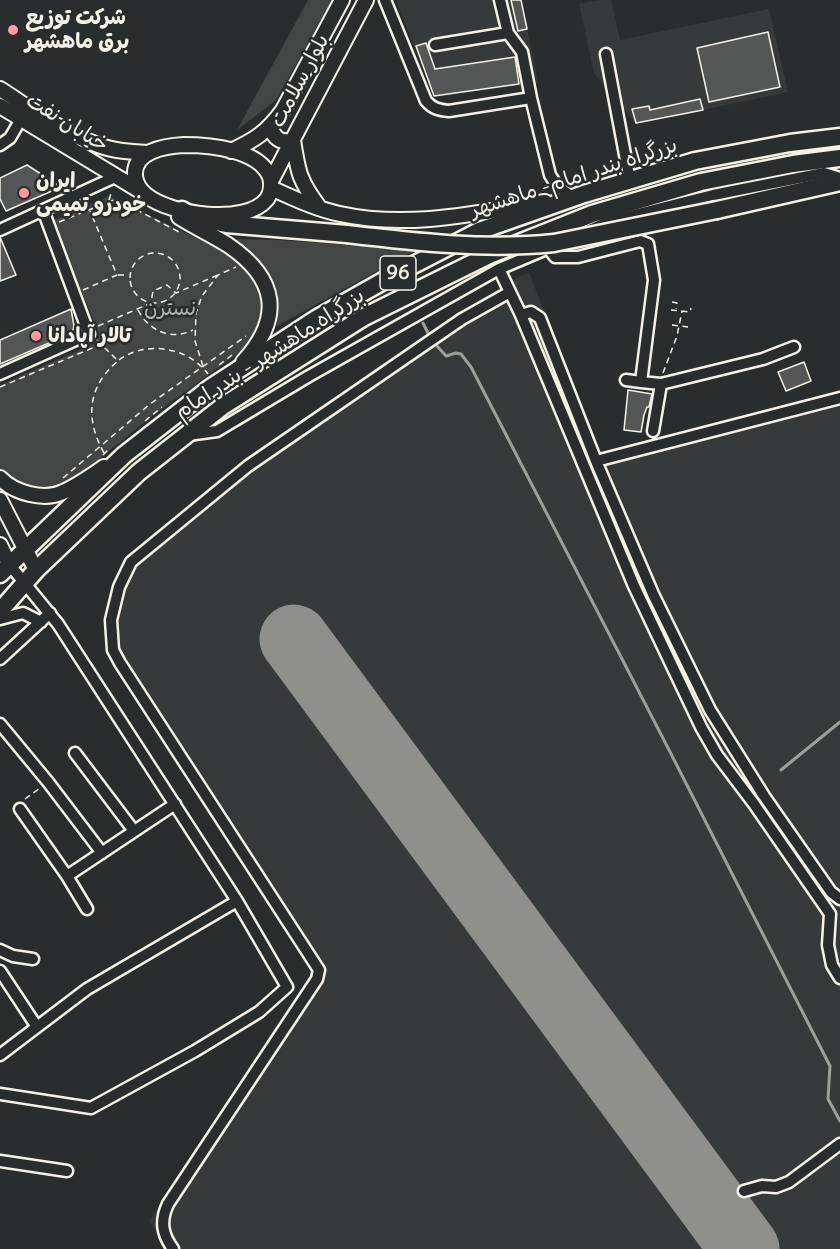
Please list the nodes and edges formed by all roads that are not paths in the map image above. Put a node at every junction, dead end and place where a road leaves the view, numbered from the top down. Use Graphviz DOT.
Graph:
graph roads {
  1 [pos="342,0"];
  2 [pos="366,0"];
  3 [pos="385,0"];
  4 [pos="500,0"];
  5 [pos="508,33"];
  6 [pos="435,45"];
  7 [pos="606,54"];
  8 [pos="0,90"];
  9 [pos="531,98"];
  10 [pos="0,106"];
  11 [pos="25,113"];
  12 [pos="271,126"];
  13 [pos="840,137"];
  14 [pos="292,140"];
  15 [pos="0,145"];
  16 [pos="231,151"];
  17 [pos="148,153"];
  18 [pos="840,158"];
  19 [pos="115,177"];
  20 [pos="840,180"];
  21 [pos="630,181"];
  22 [pos="271,185"];
  23 [pos="144,193"];
  24 [pos="574,198"];
  25 [pos="160,204"];
  26 [pos="321,208"];
  27 [pos="43,210"];
  28 [pos="182,210"];
  29 [pos="0,230"];
  30 [pos="548,248"];
  31 [pos="499,269"];
  32 [pos="510,292"];
  33 [pos="524,314"];
  34 [pos="794,347"];
  35 [pos="0,374"];
  36 [pos="232,374"];
  37 [pos="626,380"];
  38 [pos="641,382"];
  39 [pos="661,384"];
  40 [pos="840,398"];
  41 [pos="653,431"];
  42 [pos="185,436"];
  43 [pos="117,460"];
  44 [pos="596,461"];
  45 [pos="0,478"];
  46 [pos="0,500"];
  47 [pos="0,545"];
  48 [pos="26,548"];
  49 [pos="5,569"];
  50 [pos="36,570"];
  51 [pos="25,583"];
  52 [pos="0,611"];
  53 [pos="50,613"];
  54 [pos="0,618"];
  55 [pos="41,622"];
  56 [pos="0,659"];
  57 [pos="1,728"];
  58 [pos="75,753"];
  59 [pos="175,804"];
  60 [pos="20,809"];
  61 [pos="134,831"];
  62 [pos="102,853"];
  63 [pos="66,876"];
  64 [pos="840,899"];
  65 [pos="237,901"];
  66 [pos="87,909"];
  67 [pos="835,912"];
  68 [pos="0,950"];
  69 [pos="33,959"];
  70 [pos="0,971"];
  71 [pos="840,978"];
  72 [pos="37,1027"];
  73 [pos="0,1055"];
  74 [pos="0,1094"];
  75 [pos="840,1144"];
  76 [pos="0,1161"];
  77 [pos="67,1171"];
  78 [pos="744,1191"];
  79 [pos="173,1249"];
  1 -- 12 [label="main road, بلوار سلامت"];
  2 -- 14 [label="main road, بلوار سلامت"];
  3 -- 9 [label="street"];
  4 -- 5 [label="street"];
  5 -- 6 [label="street"];
  5 -- 9 [label="street"];
  7 -- 21 [label="street"];
  8 -- 11 [label="main road, خیابان نفت"];
  9 -- 24 [label="street"];
  10 -- 11 [label="main road, خیابان نفت"];
  11 -- 15 [label="street"];
  11 -- 17 [label="main road, خیابان نفت"];
  11 -- 19 [label="main road, خیابان نفت"];
  12 -- 14 [label="main road"];
  12 -- 16 [label="main road, بلوار سلامت"];
  13 -- 21 [label="highway, بزرگراه بندر امام- ماهشهر / 96"];
  14 -- 22 [label="main road, بلوار سلامت"];
  14 -- 26 [label="main road"];
  16 -- 17 [label="main road, خیابان نفت"];
  16 -- 22 [label="main road, خیابان نفت"];
  17 -- 23 [label="main road"];
  18 -- 42 [label="highway, بزرگراه ماهشهر - بندر امام / 96"];
  19 -- 23 [label="main road, خیابان نفت"];
  19 -- 27 [label="street"];
  20 -- 28 [label="highway, bridge"];
  20 -- 30 [label="street"];
  21 -- 24 [label="highway, بزرگراه بندر امام- ماهشهر / 96"];
  22 -- 26 [label="main road"];
  22 -- 28 [label="main road, بلوار سلامت"];
  23 -- 25 [label="main road, خیابان نفت"];
  24 -- 26 [label="main road"];
  24 -- 36 [label="highway, بزرگراه بندر امام- ماهشهر / 96"];
  25 -- 28 [label="main road, بلوار سلامت"];
  25 -- 36 [label="main road, خیابان نفت"];
  27 -- 29 [label="street"];
  27 -- 35 [label="street"];
  30 -- 31 [label="street"];
  30 -- 38 [label="street"];
  31 -- 32 [label="street"];
  31 -- 42 [label="street"];
  32 -- 33 [label="street"];
  32 -- 79 [label="street"];
  33 -- 44 [label="street"];
  33 -- 67 [label="street"];
  34 -- 39 [label="street"];
  36 -- 43 [label="highway, بزرگراه بندر امام- ماهشهر / 96"];
  37 -- 38 [label="street"];
  38 -- 39 [label="street"];
  39 -- 41 [label="street"];
  40 -- 44 [label="street"];
  42 -- 50 [label="highway, بزرگراه ماهشهر - بندر امام / 96"];
  43 -- 45 [label="main road"];
  43 -- 48 [label="highway, بزرگراه بندر امام- ماهشهر / 96"];
  44 -- 64 [label="street"];
  46 -- 48 [label="main road"];
  47 -- 49 [label="main road"];
  48 -- 49 [label="highway, 96"];
  48 -- 50 [label="main road"];
  49 -- 51 [label="street"];
  50 -- 51 [label="highway, 96"];
  51 -- 52 [label="highway, 96"];
  51 -- 53 [label="street"];
  53 -- 55 [label="street"];
  53 -- 59 [label="street"];
  54 -- 55 [label="street"];
  55 -- 56 [label="street"];
  57 -- 62 [label="street"];
  58 -- 61 [label="street"];
  59 -- 61 [label="street"];
  59 -- 65 [label="street"];
  60 -- 63 [label="street"];
  61 -- 62 [label="street"];
  62 -- 63 [label="street"];
  63 -- 66 [label="street"];
  65 -- 72 [label="street"];
  65 -- 74 [label="street"];
  67 -- 71 [label="street"];
  68 -- 69 [label="street"];
  70 -- 72 [label="street"];
  72 -- 73 [label="street"];
  75 -- 78 [label="street"];
  76 -- 77 [label="street"];
}
